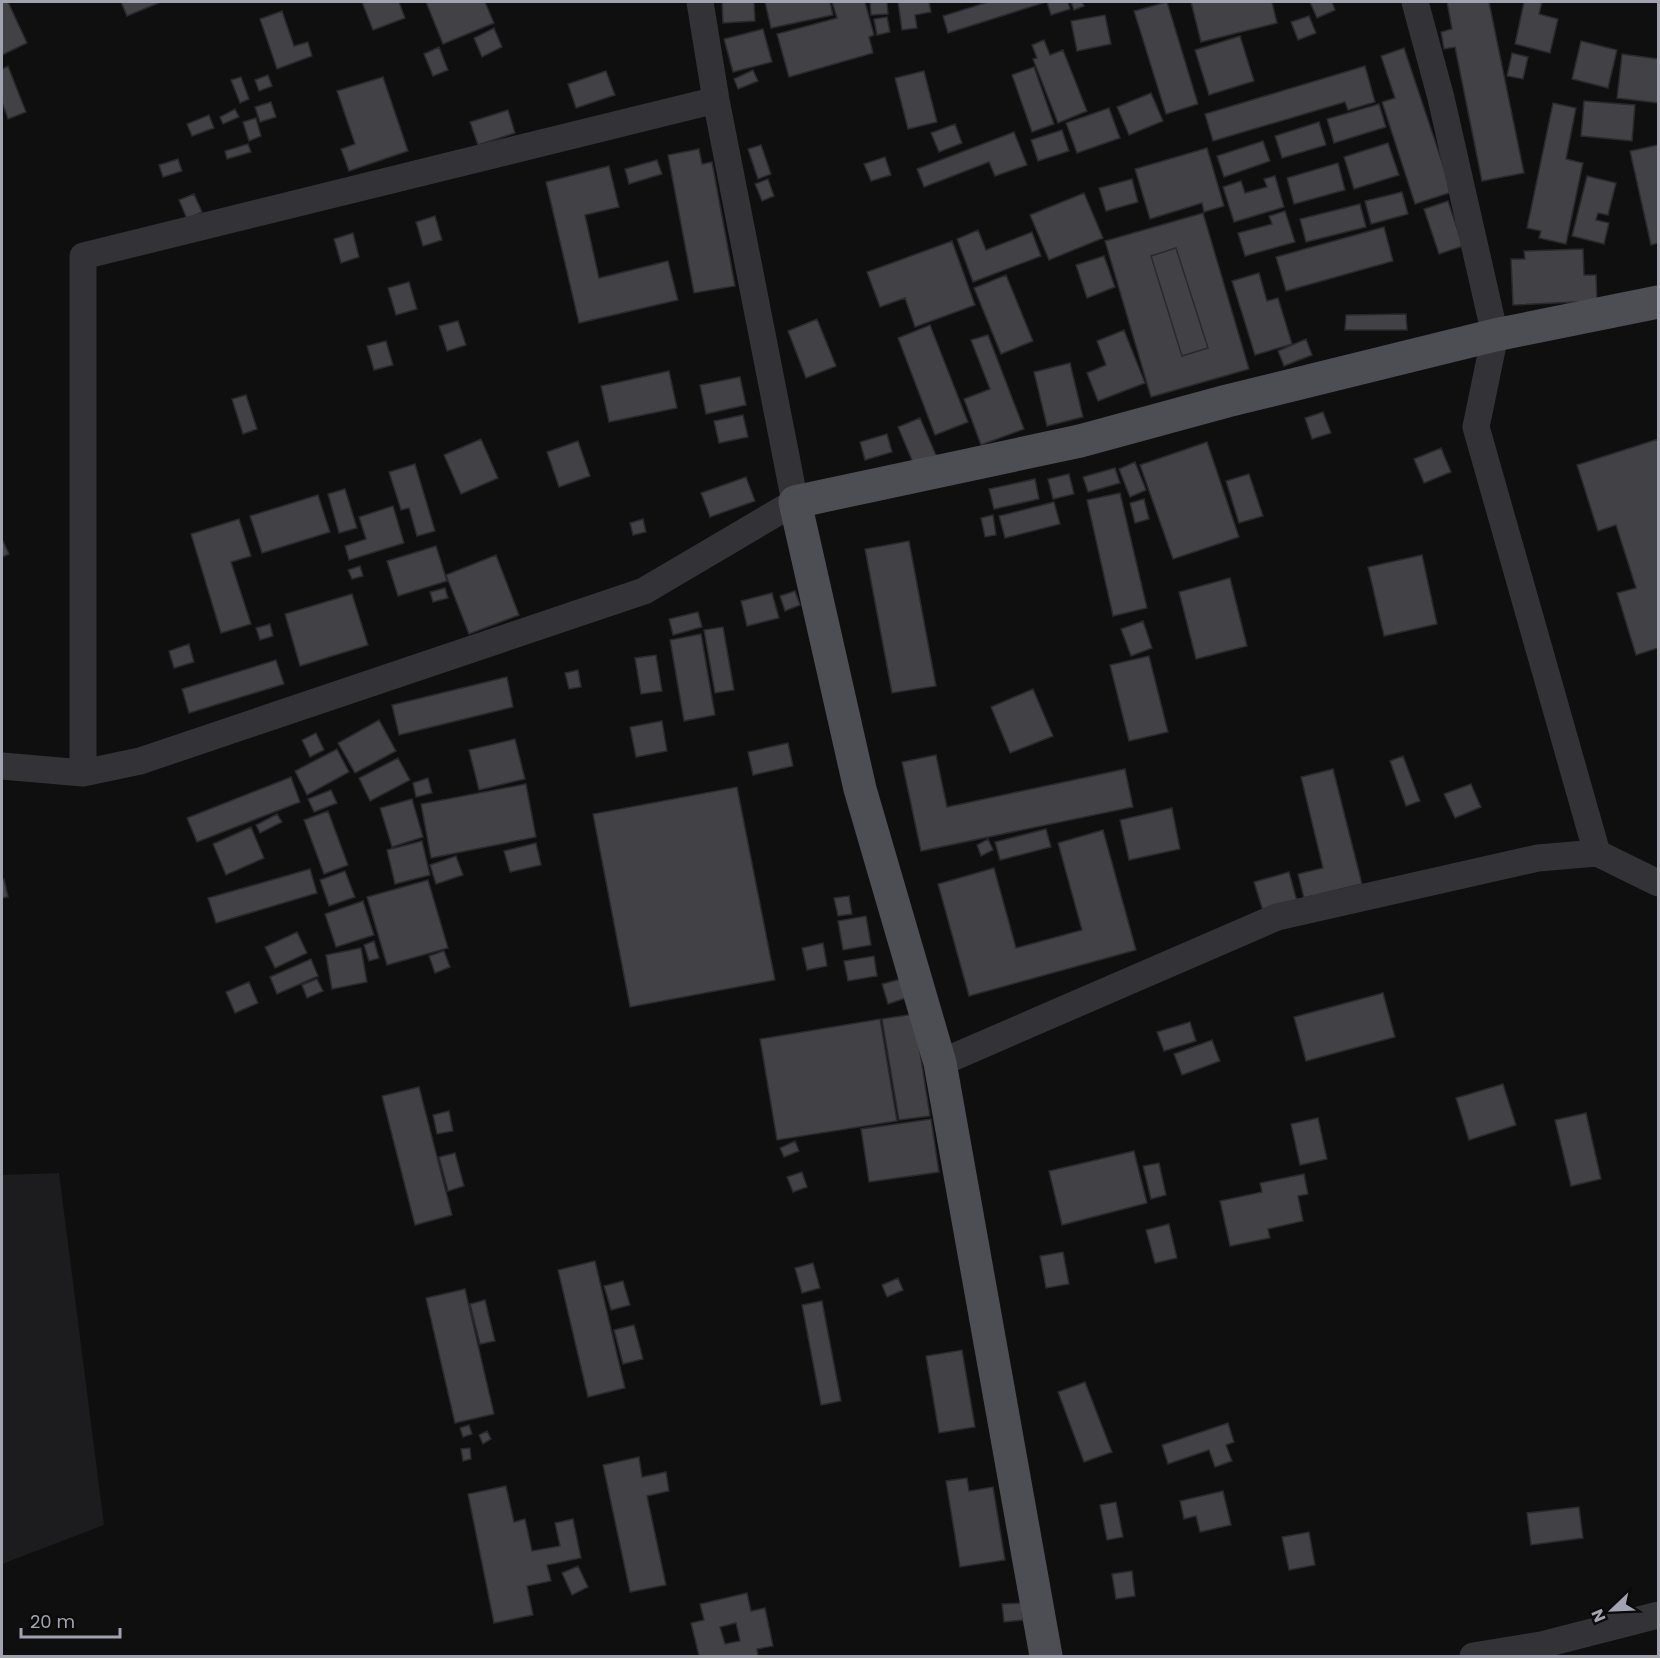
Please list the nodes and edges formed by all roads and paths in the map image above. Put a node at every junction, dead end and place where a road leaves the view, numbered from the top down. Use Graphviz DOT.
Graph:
graph roads {
  1 [pos="700,2"];
  2 [pos="1415,2"];
  3 [pos="716,100"];
  4 [pos="1659,302"];
  5 [pos="1495,335"];
  6 [pos="795,502"];
  7 [pos="2,766"];
  8 [pos="83,773"];
  9 [pos="1597,854"];
  10 [pos="1657,883"];
  11 [pos="940,1063"];
  12 [pos="1659,1615"];
  13 [pos="1046,1656"];
  14 [pos="1473,1656"];
  1 -- 3 [label="street"];
  2 -- 5 [label="street"];
  3 -- 6 [label="street"];
  3 -- 8 [label="street"];
  4 -- 5 [label="main road"];
  5 -- 6 [label="main road"];
  5 -- 9 [label="street"];
  6 -- 8 [label="street"];
  6 -- 11 [label="main road"];
  7 -- 8 [label="street"];
  9 -- 10 [label="street"];
  9 -- 11 [label="street"];
  11 -- 13 [label="main road"];
  12 -- 14 [label="street"];
}
